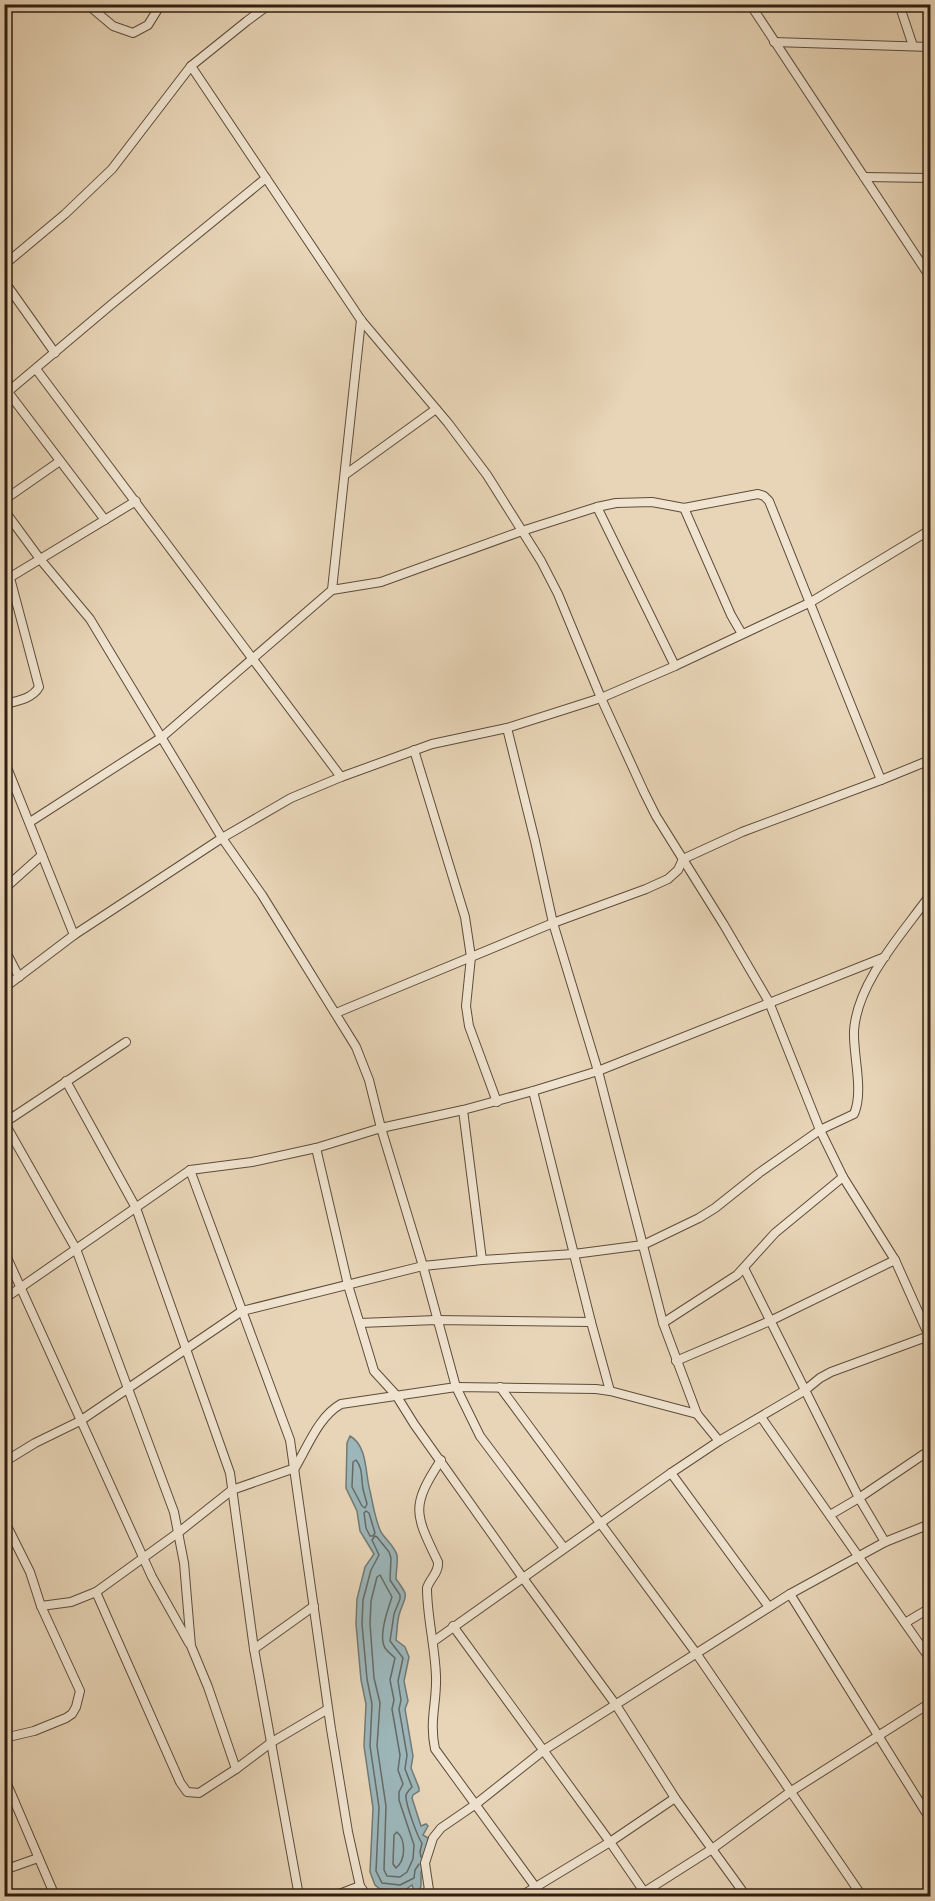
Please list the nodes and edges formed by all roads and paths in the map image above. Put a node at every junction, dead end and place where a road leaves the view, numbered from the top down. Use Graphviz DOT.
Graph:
graph roads {
  1 [pos="87,4"];
  2 [pos="161,4"];
  3 [pos="270,4"];
  4 [pos="750,4"];
  5 [pos="899,4"];
  6 [pos="774,42"];
  7 [pos="913,46"];
  8 [pos="930,47"];
  9 [pos="191,66"];
  10 [pos="864,177"];
  11 [pos="266,178"];
  12 [pos="930,178"];
  13 [pos="4,265"];
  14 [pos="930,277"];
  15 [pos="4,281"];
  16 [pos="361,320"];
  17 [pos="55,353"];
  18 [pos="36,369"];
  19 [pos="7,394"];
  20 [pos="436,409"];
  21 [pos="60,461"];
  22 [pos="346,474"];
  23 [pos="4,500"];
  24 [pos="136,501"];
  25 [pos="597,507"];
  26 [pos="684,508"];
  27 [pos="4,510"];
  28 [pos="105,520"];
  29 [pos="930,530"];
  30 [pos="522,531"];
  31 [pos="40,559"];
  32 [pos="7,580"];
  33 [pos="332,590"];
  34 [pos="810,602"];
  35 [pos="742,634"];
  36 [pos="254,659"];
  37 [pos="675,666"];
  38 [pos="601,698"];
  39 [pos="4,704"];
  40 [pos="507,728"];
  41 [pos="162,737"];
  42 [pos="414,750"];
  43 [pos="4,760"];
  44 [pos="930,760"];
  45 [pos="341,777"];
  46 [pos="881,780"];
  47 [pos="30,822"];
  48 [pos="222,838"];
  49 [pos="42,855"];
  50 [pos="683,859"];
  51 [pos="4,889"];
  52 [pos="930,895"];
  53 [pos="553,923"];
  54 [pos="74,935"];
  55 [pos="4,948"];
  56 [pos="471,957"];
  57 [pos="885,957"];
  58 [pos="19,977"];
  59 [pos="4,988"];
  60 [pos="769,1002"];
  61 [pos="336,1013"];
  62 [pos="126,1042"];
  63 [pos="598,1071"];
  64 [pos="66,1081"];
  65 [pos="533,1091"];
  66 [pos="497,1102"];
  67 [pos="463,1110"];
  68 [pos="5,1122"];
  69 [pos="381,1128"];
  70 [pos="820,1130"];
  71 [pos="316,1148"];
  72 [pos="190,1170"];
  73 [pos="843,1177"];
  74 [pos="136,1208"];
  75 [pos="643,1245"];
  76 [pos="76,1249"];
  77 [pos="4,1251"];
  78 [pos="574,1254"];
  79 [pos="482,1260"];
  80 [pos="895,1260"];
  81 [pos="423,1266"];
  82 [pos="744,1268"];
  83 [pos="348,1285"];
  84 [pos="21,1288"];
  85 [pos="4,1299"];
  86 [pos="242,1311"];
  87 [pos="436,1320"];
  88 [pos="770,1321"];
  89 [pos="591,1322"];
  90 [pos="360,1323"];
  91 [pos="663,1323"];
  92 [pos="930,1339"];
  93 [pos="186,1350"];
  94 [pos="676,1361"];
  95 [pos="456,1387"];
  96 [pos="500,1387"];
  97 [pos="128,1390"];
  98 [pos="610,1391"];
  99 [pos="804,1391"];
  100 [pos="396,1395"];
  101 [pos="697,1414"];
  102 [pos="761,1417"];
  103 [pos="80,1421"];
  104 [pos="719,1441"];
  105 [pos="930,1450"];
  106 [pos="441,1460"];
  107 [pos="4,1462"];
  108 [pos="295,1468"];
  109 [pos="671,1473"];
  110 [pos="232,1490"];
  111 [pos="859,1498"];
  112 [pos="830,1515"];
  113 [pos="4,1520"];
  114 [pos="599,1523"];
  115 [pos="930,1524"];
  116 [pos="179,1532"];
  117 [pos="885,1542"];
  118 [pos="564,1548"];
  119 [pos="859,1556"];
  120 [pos="143,1557"];
  121 [pos="523,1578"];
  122 [pos="96,1592"];
  123 [pos="790,1594"];
  124 [pos="41,1606"];
  125 [pos="314,1606"];
  126 [pos="769,1607"];
  127 [pos="930,1608"];
  128 [pos="905,1623"];
  129 [pos="453,1626"];
  130 [pos="434,1641"];
  131 [pos="191,1646"];
  132 [pos="254,1649"];
  133 [pos="696,1653"];
  134 [pos="930,1659"];
  135 [pos="930,1703"];
  136 [pos="616,1705"];
  137 [pos="328,1709"];
  138 [pos="879,1735"];
  139 [pos="4,1738"];
  140 [pos="272,1742"];
  141 [pos="544,1750"];
  142 [pos="236,1769"];
  143 [pos="4,1777"];
  144 [pos="790,1792"];
  145 [pos="675,1798"];
  146 [pos="476,1803"];
  147 [pos="930,1819"];
  148 [pos="610,1842"];
  149 [pos="712,1849"];
  150 [pos="38,1858"];
  151 [pos="4,1870"];
  152 [pos="360,1886"];
  153 [pos="535,1887"];
  154 [pos="431,1893"];
  155 [pos="643,1895"];
  156 [pos="55,1896"];
  157 [pos="299,1896"];
  158 [pos="334,1896"];
  159 [pos="367,1896"];
  160 [pos="421,1896"];
  161 [pos="521,1896"];
  162 [pos="542,1896"];
  163 [pos="746,1896"];
  164 [pos="862,1896"];
  1 -- 2 [label="street"];
  3 -- 9 [label="street"];
  4 -- 6 [label="street"];
  5 -- 7 [label="street"];
  6 -- 7 [label="street"];
  6 -- 10 [label="street"];
  7 -- 8 [label="street"];
  9 -- 11 [label="street"];
  9 -- 13 [label="street"];
  10 -- 12 [label="street"];
  10 -- 14 [label="street"];
  11 -- 16 [label="street"];
  11 -- 17 [label="street"];
  15 -- 17 [label="street"];
  16 -- 20 [label="street"];
  16 -- 22 [label="street"];
  17 -- 18 [label="street"];
  18 -- 19 [label="street"];
  18 -- 24 [label="street"];
  19 -- 21 [label="street"];
  20 -- 22 [label="street"];
  20 -- 30 [label="street"];
  21 -- 23 [label="street"];
  21 -- 28 [label="street"];
  22 -- 33 [label="street"];
  24 -- 28 [label="street"];
  24 -- 36 [label="street"];
  25 -- 26 [label="street"];
  25 -- 30 [label="street"];
  25 -- 37 [label="street"];
  26 -- 34 [label="street"];
  26 -- 35 [label="street"];
  27 -- 31 [label="street"];
  28 -- 31 [label="street"];
  29 -- 34 [label="street"];
  30 -- 33 [label="street"];
  30 -- 38 [label="street"];
  31 -- 32 [label="street"];
  31 -- 41 [label="street"];
  32 -- 39 [label="street"];
  33 -- 36 [label="street"];
  34 -- 35 [label="street"];
  34 -- 46 [label="street"];
  35 -- 37 [label="street"];
  36 -- 41 [label="street"];
  36 -- 45 [label="street"];
  37 -- 38 [label="street"];
  38 -- 40 [label="street"];
  38 -- 50 [label="street"];
  40 -- 42 [label="street"];
  40 -- 53 [label="street"];
  41 -- 47 [label="street"];
  41 -- 48 [label="street"];
  42 -- 45 [label="street"];
  42 -- 56 [label="street"];
  43 -- 47 [label="street"];
  44 -- 46 [label="street"];
  45 -- 48 [label="street"];
  46 -- 50 [label="street"];
  47 -- 49 [label="street"];
  48 -- 54 [label="street"];
  48 -- 61 [label="street"];
  49 -- 51 [label="street"];
  49 -- 54 [label="street"];
  50 -- 53 [label="street"];
  50 -- 60 [label="street"];
  52 -- 57 [label="street"];
  53 -- 56 [label="street"];
  53 -- 63 [label="street"];
  54 -- 58 [label="street"];
  55 -- 58 [label="street"];
  56 -- 61 [label="street"];
  56 -- 66 [label="street"];
  57 -- 60 [label="street"];
  57 -- 70 [label="street"];
  58 -- 59 [label="street"];
  60 -- 63 [label="street"];
  60 -- 70 [label="street"];
  61 -- 69 [label="street"];
  62 -- 64 [label="street"];
  63 -- 65 [label="street"];
  63 -- 75 [label="street"];
  64 -- 68 [label="street"];
  64 -- 74 [label="street"];
  65 -- 66 [label="street"];
  65 -- 78 [label="street"];
  66 -- 67 [label="street"];
  67 -- 69 [label="street"];
  67 -- 79 [label="street"];
  68 -- 76 [label="street"];
  69 -- 71 [label="street"];
  69 -- 81 [label="street"];
  70 -- 73 [label="street"];
  70 -- 75 [label="street"];
  71 -- 72 [label="street"];
  71 -- 83 [label="street"];
  72 -- 74 [label="street"];
  72 -- 86 [label="street"];
  73 -- 80 [label="street"];
  73 -- 82 [label="street"];
  74 -- 76 [label="street"];
  74 -- 93 [label="street"];
  75 -- 78 [label="street"];
  75 -- 91 [label="street"];
  76 -- 84 [label="street"];
  76 -- 97 [label="street"];
  77 -- 84 [label="street"];
  78 -- 79 [label="street"];
  78 -- 89 [label="street"];
  79 -- 81 [label="street"];
  80 -- 88 [label="street"];
  80 -- 92 [label="street"];
  81 -- 83 [label="street"];
  81 -- 87 [label="street"];
  82 -- 88 [label="street"];
  82 -- 91 [label="street"];
  83 -- 86 [label="street"];
  83 -- 90 [label="street"];
  84 -- 85 [label="street"];
  84 -- 103 [label="street"];
  86 -- 93 [label="street"];
  86 -- 108 [label="street"];
  87 -- 89 [label="street"];
  87 -- 90 [label="street"];
  87 -- 95 [label="street"];
  88 -- 94 [label="street"];
  88 -- 99 [label="street"];
  89 -- 98 [label="street"];
  90 -- 100 [label="street"];
  91 -- 94 [label="street"];
  92 -- 99 [label="street"];
  93 -- 97 [label="street"];
  93 -- 110 [label="street"];
  94 -- 101 [label="street"];
  95 -- 96 [label="street"];
  95 -- 100 [label="street"];
  95 -- 118 [label="street"];
  96 -- 98 [label="street"];
  96 -- 114 [label="street"];
  97 -- 103 [label="street"];
  97 -- 116 [label="street"];
  98 -- 101 [label="street"];
  99 -- 102 [label="street"];
  99 -- 111 [label="street"];
  100 -- 106 [label="street"];
  100 -- 108 [label="street"];
  101 -- 104 [label="street"];
  102 -- 104 [label="street"];
  102 -- 112 [label="street"];
  103 -- 107 [label="street"];
  103 -- 120 [label="street"];
  104 -- 109 [label="street"];
  105 -- 111 [label="street"];
  106 -- 121 [label="street"];
  106 -- 130 [label="street"];
  108 -- 110 [label="street"];
  108 -- 125 [label="street"];
  109 -- 114 [label="street"];
  109 -- 126 [label="street"];
  110 -- 116 [label="street"];
  110 -- 132 [label="street"];
  111 -- 112 [label="street"];
  111 -- 117 [label="street"];
  112 -- 119 [label="street"];
  113 -- 124 [label="street"];
  114 -- 118 [label="street"];
  114 -- 133 [label="street"];
  115 -- 117 [label="street"];
  116 -- 120 [label="street"];
  116 -- 131 [label="street"];
  117 -- 119 [label="street"];
  118 -- 121 [label="street"];
  119 -- 123 [label="street"];
  119 -- 128 [label="street"];
  120 -- 122 [label="street"];
  120 -- 131 [label="street"];
  121 -- 129 [label="street"];
  121 -- 136 [label="street"];
  122 -- 124 [label="street"];
  122 -- 142 [label="street"];
  123 -- 126 [label="street"];
  123 -- 138 [label="street"];
  124 -- 139 [label="street"];
  125 -- 132 [label="street"];
  125 -- 137 [label="street"];
  126 -- 133 [label="street"];
  127 -- 128 [label="street"];
  128 -- 134 [label="street"];
  129 -- 130 [label="street"];
  129 -- 141 [label="street"];
  130 -- 146 [label="street"];
  131 -- 142 [label="street"];
  132 -- 140 [label="street"];
  133 -- 136 [label="street"];
  133 -- 144 [label="street"];
  135 -- 138 [label="street"];
  136 -- 141 [label="street"];
  136 -- 145 [label="street"];
  137 -- 140 [label="street"];
  137 -- 152 [label="street"];
  138 -- 144 [label="street"];
  138 -- 147 [label="street"];
  140 -- 142 [label="street"];
  140 -- 157 [label="street"];
  141 -- 146 [label="street"];
  141 -- 148 [label="street"];
  143 -- 150 [label="street"];
  144 -- 149 [label="street"];
  144 -- 164 [label="street"];
  145 -- 148 [label="street"];
  145 -- 149 [label="street"];
  146 -- 153 [label="street"];
  146 -- 154 [label="street"];
  148 -- 153 [label="street"];
  148 -- 155 [label="street"];
  149 -- 155 [label="street"];
  149 -- 163 [label="street"];
  150 -- 151 [label="street"];
  150 -- 156 [label="street"];
  152 -- 158 [label="street"];
  152 -- 159 [label="street"];
  153 -- 161 [label="street"];
  153 -- 162 [label="street"];
  154 -- 160 [label="street"];
}
